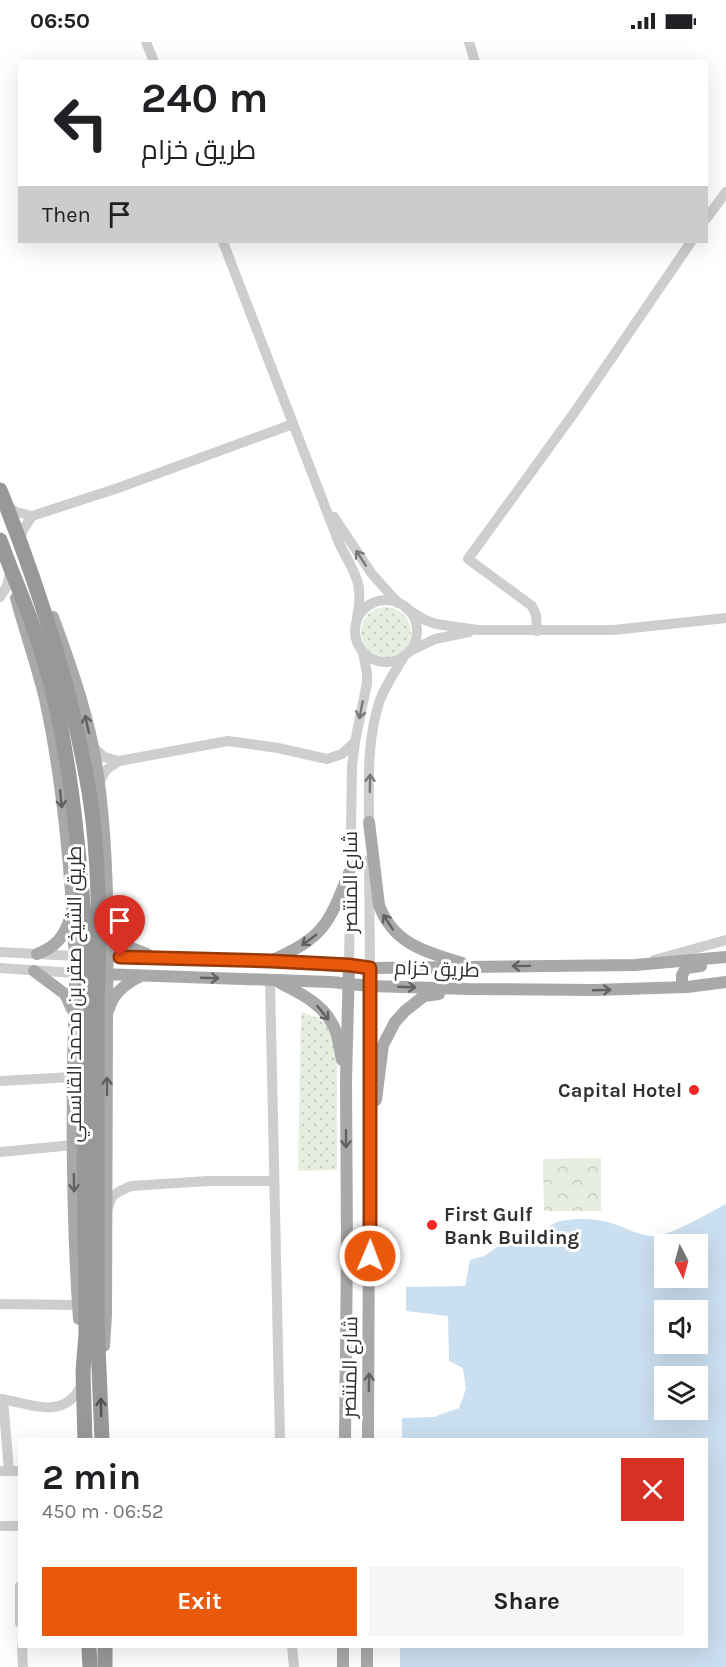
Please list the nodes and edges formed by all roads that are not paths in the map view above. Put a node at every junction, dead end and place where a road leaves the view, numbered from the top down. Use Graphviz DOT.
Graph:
graph roads {
  1 [pos="146,42"];
  2 [pos="469,42"];
  3 [pos="153,60"];
  4 [pos="474,60"];
  5 [pos="726,192"];
  6 [pos="708,215"];
  7 [pos="223,243"];
  8 [pos="690,243"];
  9 [pos="293,424"];
  10 [pos="0,490"];
  11 [pos="321,496"];
  12 [pos="7,507"];
  13 [pos="32,516"];
  14 [pos="0,540"];
  15 [pos="20,541"];
  16 [pos="27,559"];
  17 [pos="8,565"];
  18 [pos="0,599"];
  19 [pos="403,606"];
  20 [pos="20,612"];
  21 [pos="357,618"];
  22 [pos="726,618"];
  23 [pos="478,630"];
  24 [pos="537,630"];
  25 [pos="363,653"];
  26 [pos="407,653"];
  27 [pos="355,742"];
  28 [pos="92,746"];
  29 [pos="119,761"];
  30 [pos="99,783"];
  31 [pos="369,822"];
  32 [pos="349,873"];
  33 [pos="72,911"];
  34 [pos="107,921"];
  35 [pos="92,939"];
  36 [pos="726,940"];
  37 [pos="0,952"];
  38 [pos="37,954"];
  39 [pos="75,956"];
  40 [pos="108,957"];
  41 [pos="726,957"];
  42 [pos="160,958"];
  43 [pos="271,961"];
  44 [pos="726,963"];
  45 [pos="349,965"];
  46 [pos="635,965"];
  47 [pos="474,967"];
  48 [pos="0,968"];
  49 [pos="370,968"];
  50 [pos="34,971"];
  51 [pos="75,973"];
  52 [pos="108,975"];
  53 [pos="152,976"];
  54 [pos="273,981"];
  55 [pos="726,982"];
  56 [pos="348,984"];
  57 [pos="370,986"];
  58 [pos="682,987"];
  59 [pos="468,990"];
  60 [pos="91,1001"];
  61 [pos="73,1012"];
  62 [pos="107,1016"];
  63 [pos="73,1077"];
  64 [pos="346,1080"];
  65 [pos="0,1081"];
  66 [pos="369,1143"];
  67 [pos="73,1145"];
  68 [pos="0,1152"];
  69 [pos="274,1181"];
  70 [pos="106,1211"];
  71 [pos="0,1305"];
  72 [pos="78,1305"];
  73 [pos="101,1375"];
  74 [pos="83,1377"];
  75 [pos="2,1399"];
  76 [pos="67,1403"];
  77 [pos="84,1416"];
  78 [pos="85,1438"];
  79 [pos="102,1438"];
  80 [pos="280,1438"];
  81 [pos="345,1438"];
  82 [pos="368,1438"];
  83 [pos="9,1471"];
  84 [pos="0,1526"];
  85 [pos="18,1526"];
  86 [pos="22,1648"];
  87 [pos="89,1648"];
  88 [pos="105,1648"];
  89 [pos="291,1648"];
  90 [pos="343,1648"];
  91 [pos="367,1648"];
  92 [pos="23,1667"];
  93 [pos="90,1667"];
  94 [pos="105,1667"];
  95 [pos="294,1667"];
  96 [pos="343,1667"];
  97 [pos="367,1667"];
  1 -- 3 [label="street"];
  2 -- 4 [label="street"];
  5 -- 6 [label="street"];
  7 -- 9 [label="street"];
  8 -- 24 [label="street"];
  9 -- 11 [label="street"];
  9 -- 13 [label="street"];
  10 -- 12 [label="highway, طريق الشيخ صقر بن محمد القاسمي"];
  19 -- 11 [label="street, one-way"];
  11 -- 21 [label="street"];
  12 -- 13 [label="street"];
  12 -- 15 [label="highway, طريق الشيخ صقر بن محمد القاسمي"];
  13 -- 15 [label="street"];
  14 -- 17 [label="highway, طريق الشيخ صقر بن محمد القاسمي"];
  15 -- 16 [label="highway, طريق الشيخ صقر بن محمد القاسمي"];
  28 -- 16 [label="main road, one-way"];
  16 -- 35 [label="highway, طريق الشيخ صقر بن محمد القاسمي"];
  17 -- 18 [label="street"];
  17 -- 20 [label="main road"];
  17 -- 35 [label="highway, طريق الشيخ صقر بن محمد القاسمي"];
  18 -- 20 [label="street"];
  19 -- 21 [label="street"];
  19 -- 23 [label="street"];
  19 -- 26 [label="street"];
  20 -- 33 [label="main road, one-way"];
  21 -- 25 [label="street"];
  22 -- 24 [label="street"];
  23 -- 24 [label="street"];
  23 -- 26 [label="street"];
  25 -- 26 [label="street"];
  25 -- 27 [label="street, شارع المنتصر, one-way"];
  31 -- 26 [label="street, شارع المنتصر, one-way"];
  27 -- 29 [label="street"];
  27 -- 32 [label="street, شارع المنتصر"];
  28 -- 29 [label="street"];
  28 -- 30 [label="main road"];
  29 -- 30 [label="street"];
  30 -- 34 [label="main road"];
  47 -- 31 [label="main road, one-way"];
  31 -- 49 [label="street, شارع المنتصر"];
  32 -- 43 [label="main road, one-way"];
  32 -- 45 [label="street, شارع المنتصر"];
  33 -- 38 [label="main road"];
  33 -- 39 [label="main road"];
  34 -- 40 [label="main road"];
  34 -- 42 [label="main road"];
  35 -- 60 [label="highway, طريق الشيخ صقر بن محمد القاسمي, bridge"];
  36 -- 46 [label="street"];
  37 -- 38 [label="street"];
  38 -- 39 [label="street"];
  39 -- 40 [label="main road, طريق خزام"];
  39 -- 51 [label="main road"];
  40 -- 42 [label="main road, طريق خزام"];
  40 -- 52 [label="main road"];
  41 -- 46 [label="main road, طريق خزام"];
  42 -- 43 [label="main road, طريق خزام"];
  43 -- 45 [label="main road, طريق خزام"];
  44 -- 58 [label="main road"];
  45 -- 49 [label="main road, طريق خزام"];
  45 -- 56 [label="main road, شارع المنتصر"];
  46 -- 47 [label="main road, طريق خزام, one-way"];
  47 -- 49 [label="main road, طريق خزام"];
  48 -- 50 [label="street"];
  49 -- 57 [label="main road, شارع المنتصر"];
  50 -- 51 [label="street"];
  50 -- 61 [label="main road"];
  51 -- 52 [label="main road, طريق خزام"];
  51 -- 61 [label="main road"];
  52 -- 53 [label="main road, طريق خزام"];
  52 -- 62 [label="main road"];
  53 -- 54 [label="main road, طريق خزام, one-way"];
  53 -- 62 [label="main road"];
  54 -- 56 [label="main road, طريق خزام"];
  54 -- 64 [label="main road, one-way"];
  54 -- 69 [label="street"];
  55 -- 58 [label="main road, طريق خزام"];
  56 -- 57 [label="main road, طريق خزام"];
  56 -- 64 [label="main road, شارع المنتصر"];
  57 -- 59 [label="main road, طريق خزام, one-way"];
  57 -- 66 [label="main road, شارع المنتصر"];
  59 -- 58 [label="main road, طريق خزام, one-way"];
  59 -- 66 [label="main road"];
  60 -- 73 [label="highway, طريق الشيخ صقر بن محمد القاسمي"];
  60 -- 74 [label="highway, طريق الشيخ صقر بن محمد القاسمي"];
  61 -- 63 [label="main road"];
  70 -- 62 [label="main road, one-way"];
  63 -- 65 [label="street"];
  63 -- 67 [label="main road"];
  64 -- 81 [label="main road, one-way"];
  82 -- 66 [label="main road, شارع المنتصر, one-way"];
  67 -- 68 [label="street"];
  67 -- 72 [label="main road, one-way"];
  69 -- 70 [label="street"];
  69 -- 80 [label="street"];
  70 -- 73 [label="main road"];
  71 -- 72 [label="street"];
  72 -- 74 [label="main road"];
  79 -- 73 [label="highway, طريق الشيخ صقر بن محمد القاسمي, one-way"];
  74 -- 76 [label="street"];
  74 -- 77 [label="highway, طريق الشيخ صقر بن محمد القاسمي"];
  75 -- 76 [label="street"];
  75 -- 83 [label="street"];
  76 -- 77 [label="street"];
  77 -- 78 [label="highway, طريق الشيخ صقر بن محمد القاسمي"];
  84 -- 85 [label="street"];
  86 -- 92 [label="street"];
  87 -- 93 [label="highway"];
  88 -- 94 [label="highway"];
  89 -- 95 [label="street"];
  90 -- 96 [label="main road"];
  91 -- 97 [label="main road"];
}
